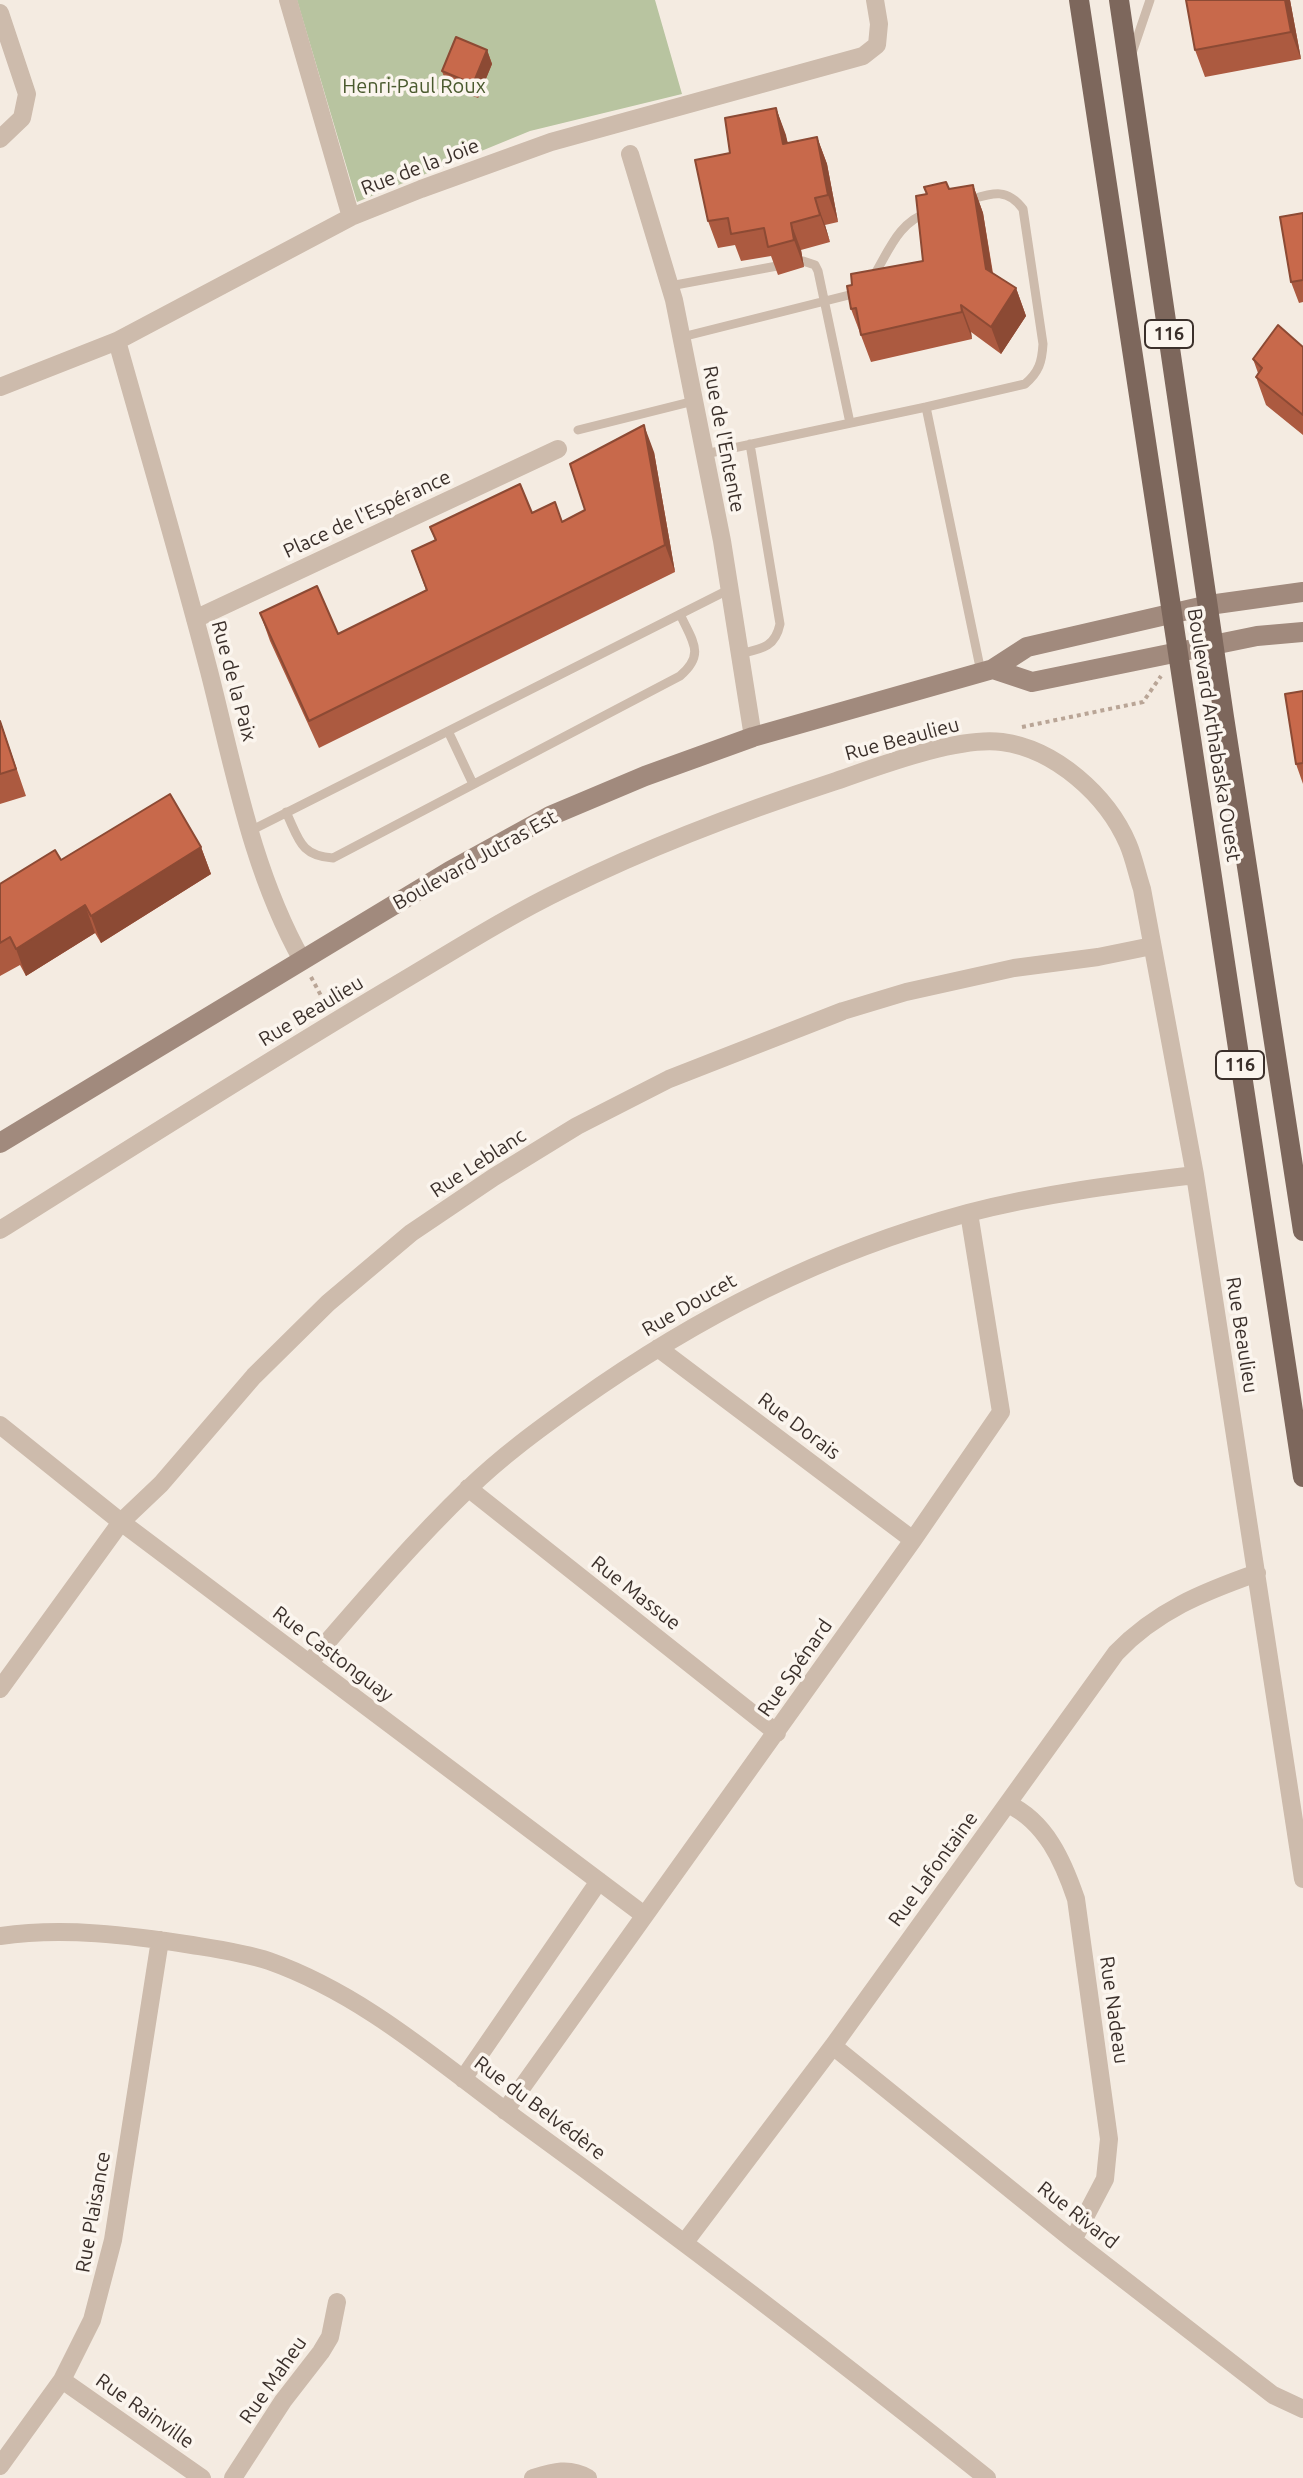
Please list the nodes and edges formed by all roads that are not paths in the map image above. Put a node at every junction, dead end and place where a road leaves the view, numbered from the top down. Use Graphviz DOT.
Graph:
graph roads {
  1 [pos="288,0"];
  2 [pos="875,0"];
  3 [pos="1079,0"];
  4 [pos="1119,0"];
  5 [pos="1150,0"];
  6 [pos="0,13"];
  7 [pos="1129,63"];
  8 [pos="0,139"];
  9 [pos="630,154"];
  10 [pos="960,203"];
  11 [pos="946,207"];
  12 [pos="351,217"];
  13 [pos="803,261"];
  14 [pos="777,266"];
  15 [pos="670,286"];
  16 [pos="825,302"];
  17 [pos="682,337"];
  18 [pos="117,341"];
  19 [pos="0,387"];
  20 [pos="694,401"];
  21 [pos="926,407"];
  22 [pos="850,423"];
  23 [pos="578,430"];
  24 [pos="750,444"];
  25 [pos="558,449"];
  26 [pos="705,454"];
  27 [pos="730,589"];
  28 [pos="1303,592"];
  29 [pos="1209,605"];
  30 [pos="680,614"];
  31 [pos="1171,614"];
  32 [pos="195,619"];
  33 [pos="1303,632"];
  34 [pos="1215,644"];
  35 [pos="1178,652"];
  36 [pos="739,654"];
  37 [pos="987,671"];
  38 [pos="448,731"];
  39 [pos="753,737"];
  40 [pos="473,784"];
  41 [pos="286,812"];
  42 [pos="250,831"];
  43 [pos="1152,946"];
  44 [pos="302,960"];
  45 [pos="0,1143"];
  46 [pos="1195,1175"];
  47 [pos="969,1213"];
  48 [pos="0,1230"];
  49 [pos="1303,1231"];
  50 [pos="658,1348"];
  51 [pos="0,1425"];
  52 [pos="1303,1477"];
  53 [pos="468,1488"];
  54 [pos="121,1522"];
  55 [pos="913,1540"];
  56 [pos="1257,1573"];
  57 [pos="309,1663"];
  58 [pos="0,1689"];
  59 [pos="777,1733"];
  60 [pos="1008,1804"];
  61 [pos="1303,1879"];
  62 [pos="599,1881"];
  63 [pos="644,1915"];
  64 [pos="0,1936"];
  65 [pos="160,1940"];
  66 [pos="833,2046"];
  67 [pos="463,2079"];
  68 [pos="505,2111"];
  69 [pos="1073,2240"];
  70 [pos="685,2242"];
  71 [pos="337,2302"];
  72 [pos="62,2380"];
  73 [pos="1303,2409"];
  74 [pos="0,2466"];
  75 [pos="202,2478"];
  76 [pos="233,2478"];
  77 [pos="533,2478"];
  78 [pos="588,2478"];
  79 [pos="987,2478"];
  1 -- 12 [label="street"];
  2 -- 12 [label="street, Rue de la Joie"];
  3 -- 31 [label="main road, Boulevard Arthabaska Ouest / 116"];
  4 -- 7 [label="main road, Boulevard Arthabaska Ouest / 116"];
  5 -- 7 [label="lane"];
  6 -- 8 [label="street"];
  7 -- 29 [label="main road, Boulevard Arthabaska Ouest / 116"];
  9 -- 15 [label="street, Rue de l'Entente"];
  10 -- 21 [label="lane"];
  11 -- 16 [label="lane"];
  12 -- 18 [label="street, Rue de la Joie"];
  13 -- 16 [label="lane"];
  14 -- 15 [label="lane"];
  15 -- 17 [label="street, Rue de l'Entente"];
  16 -- 17 [label="lane"];
  16 -- 22 [label="lane"];
  17 -- 20 [label="street, Rue de l'Entente"];
  18 -- 19 [label="street, Rue de la Joie"];
  18 -- 32 [label="street, Rue de la Paix"];
  20 -- 23 [label="lane"];
  20 -- 26 [label="street, Rue de l'Entente"];
  21 -- 22 [label="lane"];
  21 -- 37 [label="lane"];
  22 -- 24 [label="lane"];
  24 -- 26 [label="lane"];
  24 -- 36 [label="lane"];
  25 -- 32 [label="street, Place de l'Espérance"];
  26 -- 27 [label="street, Rue de l'Entente"];
  27 -- 30 [label="lane"];
  27 -- 36 [label="street, Rue de l'Entente"];
  28 -- 29 [label="main road, Boulevard Jutras Est"];
  29 -- 31 [label="main road, Boulevard Jutras Est"];
  29 -- 34 [label="main road, Boulevard Arthabaska Ouest / 116"];
  30 -- 38 [label="lane"];
  30 -- 40 [label="lane"];
  31 -- 35 [label="main road, Boulevard Arthabaska Ouest / 116"];
  31 -- 37 [label="main road, Boulevard Jutras Est"];
  32 -- 42 [label="street, Rue de la Paix"];
  33 -- 34 [label="main road"];
  34 -- 35 [label="main road"];
  34 -- 49 [label="main road, Boulevard Arthabaska Ouest / 116"];
  35 -- 37 [label="main road"];
  35 -- 52 [label="main road, Boulevard Arthabaska Ouest / 116"];
  36 -- 39 [label="street, Rue de l'Entente"];
  37 -- 39 [label="main road, Boulevard Jutras Est"];
  38 -- 40 [label="lane"];
  38 -- 41 [label="lane"];
  39 -- 44 [label="main road, Boulevard Jutras Est"];
  40 -- 41 [label="lane"];
  41 -- 42 [label="lane"];
  42 -- 44 [label="street, Rue de la Paix"];
  43 -- 46 [label="street, Rue Beaulieu"];
  43 -- 48 [label="street, Rue Beaulieu"];
  43 -- 54 [label="street, Rue Leblanc"];
  44 -- 45 [label="main road, Boulevard Jutras Est"];
  46 -- 47 [label="street, Rue Doucet"];
  46 -- 56 [label="street, Rue Beaulieu"];
  47 -- 50 [label="street, Rue Doucet"];
  47 -- 55 [label="street, Rue Spénard"];
  50 -- 53 [label="street, Rue Doucet"];
  50 -- 55 [label="street, Rue Dorais"];
  51 -- 54 [label="street, Rue Castonguay"];
  53 -- 57 [label="street, Rue Doucet"];
  53 -- 59 [label="street, Rue Massue"];
  54 -- 57 [label="street, Rue Castonguay"];
  54 -- 58 [label="street, Rue Leblanc"];
  55 -- 59 [label="street, Rue Spénard"];
  56 -- 60 [label="street, Rue Lafontaine"];
  56 -- 61 [label="street, Rue Beaulieu"];
  57 -- 62 [label="street, Rue Castonguay"];
  59 -- 63 [label="street, Rue Spénard"];
  60 -- 66 [label="street, Rue Lafontaine"];
  60 -- 69 [label="street, Rue Nadeau"];
  62 -- 63 [label="street, Rue Castonguay"];
  62 -- 67 [label="street"];
  63 -- 68 [label="street, Rue Spénard"];
  64 -- 65 [label="street, Rue du Belvédère"];
  65 -- 67 [label="street, Rue du Belvédère"];
  65 -- 72 [label="street, Rue Plaisance"];
  66 -- 69 [label="street, Rue Rivard"];
  66 -- 70 [label="street, Rue Lafontaine"];
  67 -- 68 [label="street, Rue du Belvédère"];
  68 -- 70 [label="street, Rue du Belvédère"];
  69 -- 73 [label="street, Rue Rivard"];
  70 -- 79 [label="street, Rue du Belvédère"];
  71 -- 76 [label="street, Rue Maheu"];
  72 -- 74 [label="street, Rue Plaisance"];
  72 -- 75 [label="street, Rue Rainville"];
  77 -- 78 [label="street"];
}
